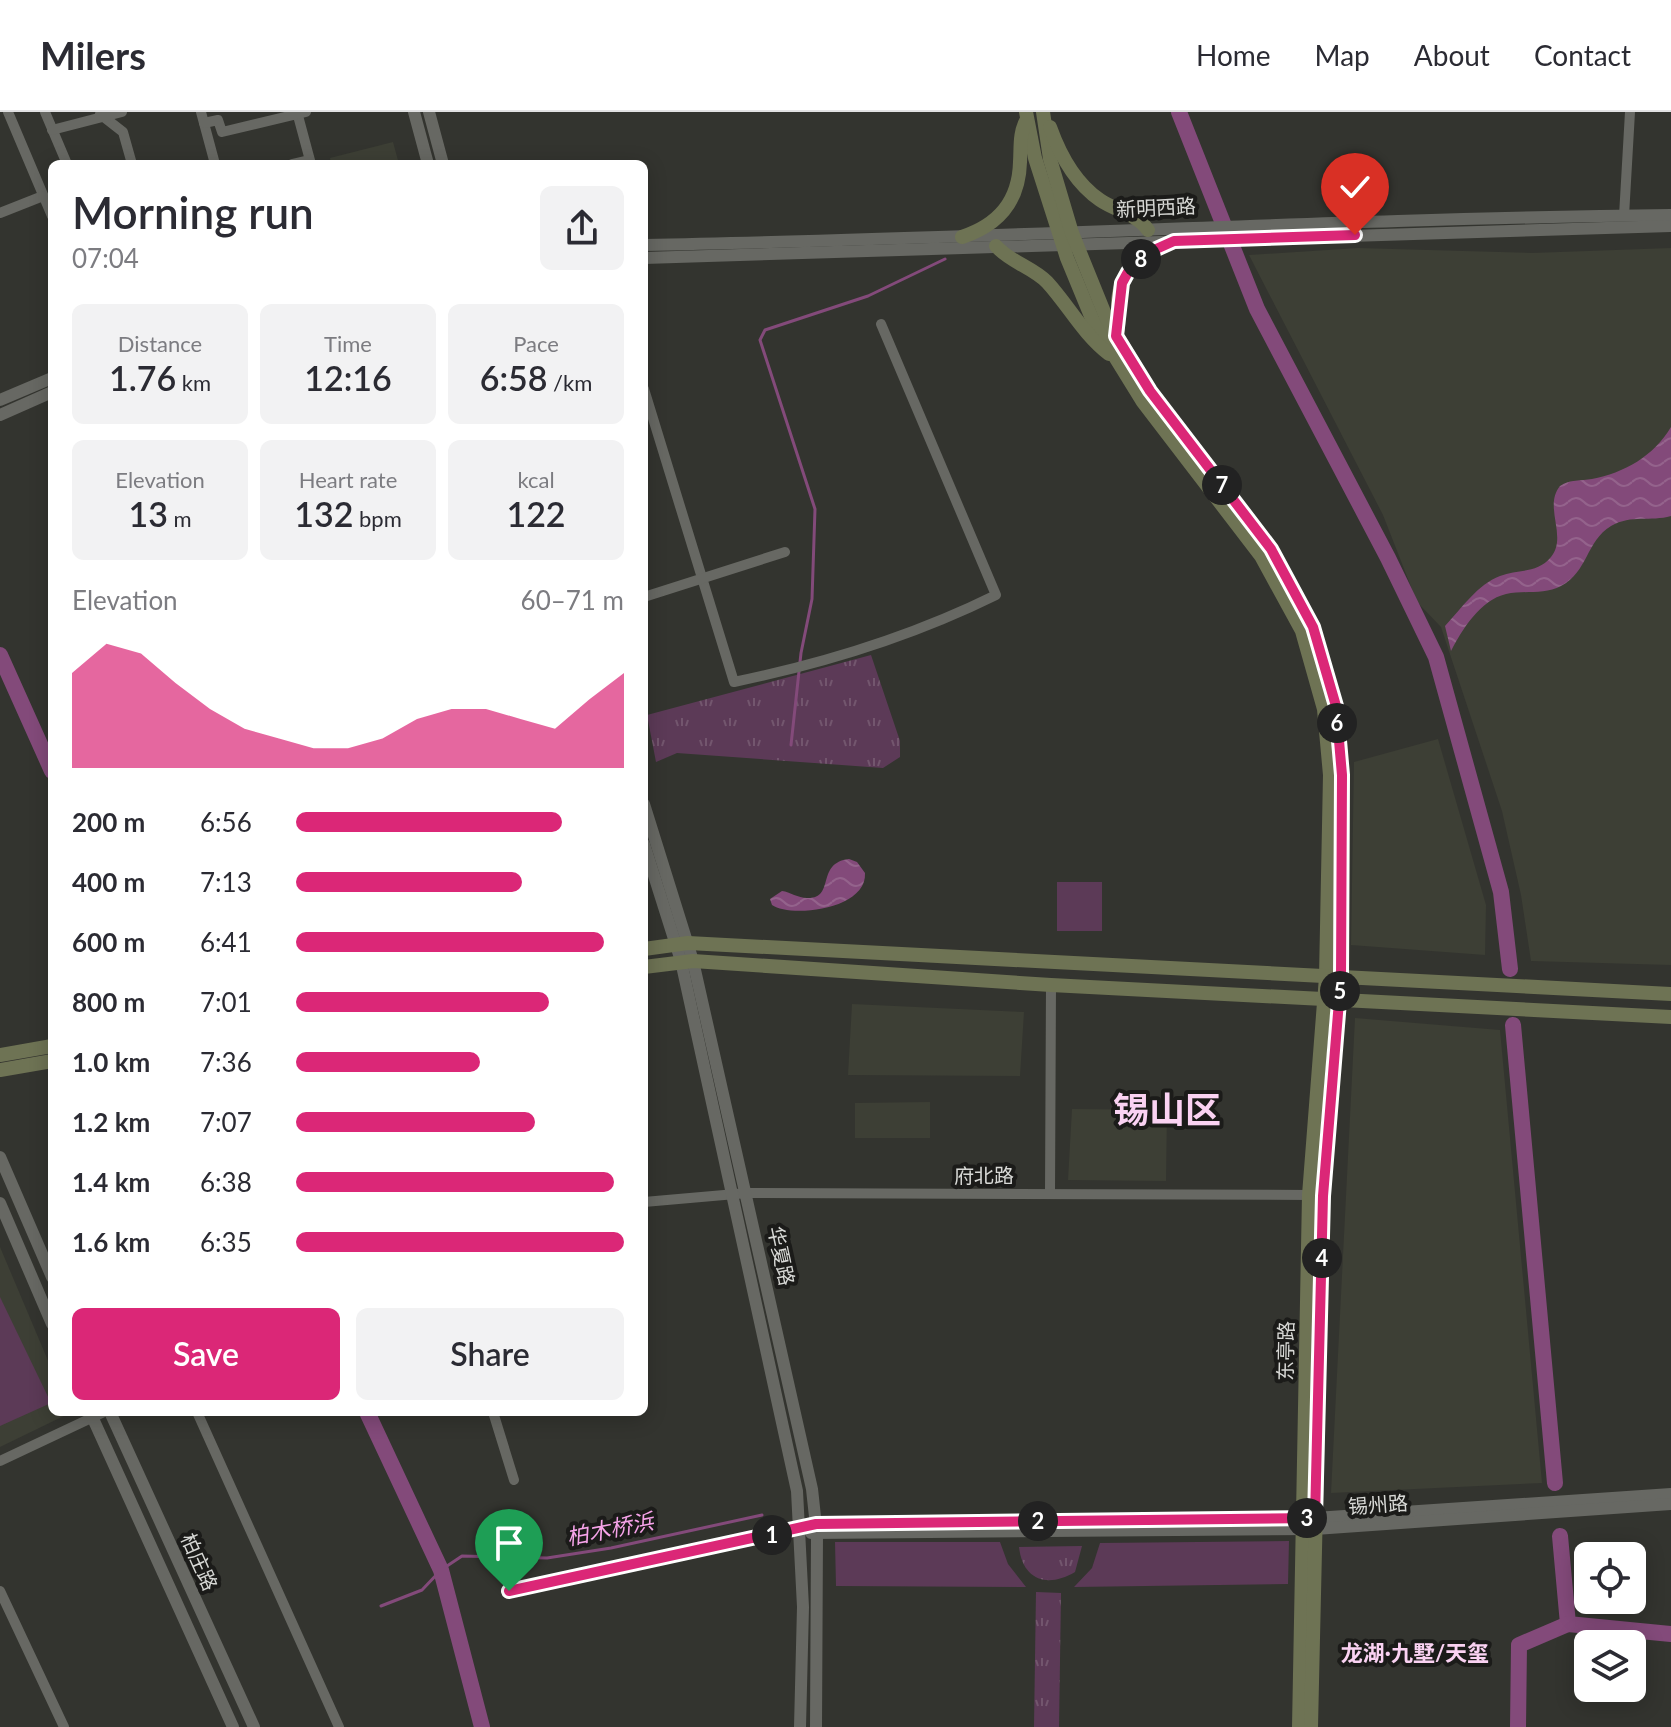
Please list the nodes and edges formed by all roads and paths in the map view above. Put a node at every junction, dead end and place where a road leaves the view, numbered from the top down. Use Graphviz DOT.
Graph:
graph roads {
  1 [pos="8,112"];
  2 [pos="45,112"];
  3 [pos="122,112"];
  4 [pos="297,112"];
  5 [pos="306,112"];
  6 [pos="414,112"];
  7 [pos="429,112"];
  8 [pos="1044,112"];
  9 [pos="1630,112"];
  10 [pos="100,115"];
  11 [pos="1026,115"];
  12 [pos="203,117"];
  13 [pos="52,130"];
  14 [pos="65,160"];
  15 [pos="131,160"];
  16 [pos="214,160"];
  17 [pos="309,160"];
  18 [pos="427,160"];
  19 [pos="442,160"];
  20 [pos="43,196"];
  21 [pos="48,207"];
  22 [pos="0,213"];
  23 [pos="1671,215"];
  24 [pos="1624,216"];
  25 [pos="1671,226"];
  26 [pos="1148,230"];
  27 [pos="1250,230"];
  28 [pos="962,237"];
  29 [pos="1068,239"];
  30 [pos="1174,241"];
  31 [pos="648,245"];
  32 [pos="996,246"];
  33 [pos="648,258"];
  34 [pos="881,324"];
  35 [pos="1116,336"];
  36 [pos="1115,359"];
  37 [pos="48,380"];
  38 [pos="48,394"];
  39 [pos="0,400"];
  40 [pos="648,402"];
  41 [pos="0,415"];
  42 [pos="785,552"];
  43 [pos="702,579"];
  44 [pos="648,596"];
  45 [pos="648,819"];
  46 [pos="648,854"];
  47 [pos="682,943"];
  48 [pos="648,948"];
  49 [pos="687,961"];
  50 [pos="648,966"];
  51 [pos="1334,977"];
  52 [pos="1051,985"];
  53 [pos="1671,994"];
  54 [pos="1324,998"];
  55 [pos="1339,999"];
  56 [pos="1671,1017"];
  57 [pos="48,1047"];
  58 [pos="0,1055"];
  59 [pos="48,1062"];
  60 [pos="0,1070"];
  61 [pos="0,1157"];
  62 [pos="731,1193"];
  63 [pos="747,1193"];
  64 [pos="1050,1194"];
  65 [pos="1316,1196"];
  66 [pos="648,1202"];
  67 [pos="0,1203"];
  68 [pos="48,1268"];
  69 [pos="48,1315"];
  70 [pos="91,1416"];
  71 [pos="96,1416"];
  72 [pos="112,1416"];
  73 [pos="199,1416"];
  74 [pos="494,1416"];
  75 [pos="0,1461"];
  76 [pos="514,1480"];
  77 [pos="1671,1494"];
  78 [pos="1671,1504"];
  79 [pos="1309,1523"];
  80 [pos="800,1529"];
  81 [pos="817,1530"];
  82 [pos="0,1591"];
  83 [pos="509,1591"];
  84 [pos="64,1727"];
  85 [pos="233,1727"];
  86 [pos="254,1727"];
  87 [pos="339,1727"];
  88 [pos="800,1727"];
  89 [pos="816,1727"];
  90 [pos="1299,1727"];
  91 [pos="1311,1727"];
  1 -- 20 [label="street"];
  2 -- 13 [label="street"];
  3 -- 10 [label="street"];
  4 -- 17 [label="street"];
  5 -- 12 [label="street"];
  6 -- 18 [label="street"];
  7 -- 19 [label="street"];
  8 -- 26 [label="main road"];
  8 -- 29 [label="main road"];
  9 -- 24 [label="street"];
  10 -- 13 [label="street"];
  10 -- 15 [label="street"];
  11 -- 28 [label="main road"];
  11 -- 29 [label="main road"];
  12 -- 16 [label="street"];
  13 -- 14 [label="street"];
  20 -- 21 [label="street"];
  20 -- 22 [label="street"];
  23 -- 24 [label="street, 新明西路"];
  24 -- 27 [label="street, 新明西路"];
  25 -- 27 [label="street, 新明西路"];
  26 -- 27 [label="street, 新明西路"];
  26 -- 29 [label="street, 新明西路"];
  27 -- 30 [label="street, 新明西路"];
  28 -- 29 [label="street, 新明西路"];
  28 -- 31 [label="street, 新明西路"];
  29 -- 30 [label="street, 新明西路"];
  29 -- 32 [label="street, 新明西路"];
  29 -- 35 [label="main road"];
  29 -- 36 [label="main road"];
  30 -- 35 [label="main road"];
  32 -- 33 [label="street, 新明西路"];
  32 -- 36 [label="main road"];
  34 -- 43 [label="street"];
  35 -- 51 [label="main road"];
  36 -- 51 [label="main road"];
  37 -- 39 [label="street"];
  38 -- 41 [label="street"];
  40 -- 43 [label="street"];
  42 -- 43 [label="street"];
  43 -- 44 [label="street"];
  45 -- 47 [label="street, 华夏路"];
  46 -- 47 [label="street, 华夏路"];
  47 -- 48 [label="main road"];
  47 -- 49 [label="street, 华夏路"];
  47 -- 51 [label="main road"];
  49 -- 50 [label="main road"];
  49 -- 52 [label="main road"];
  49 -- 62 [label="street, 华夏路"];
  49 -- 63 [label="street, 华夏路"];
  51 -- 53 [label="main road"];
  51 -- 54 [label="main road, 东亭路"];
  51 -- 55 [label="main road, 东亭路"];
  52 -- 54 [label="main road"];
  52 -- 64 [label="street"];
  54 -- 55 [label="main road"];
  54 -- 65 [label="main road, 东亭路"];
  55 -- 56 [label="main road"];
  55 -- 65 [label="main road, 东亭路"];
  57 -- 58 [label="main road"];
  59 -- 60 [label="main road"];
  61 -- 68 [label="street"];
  62 -- 63 [label="street, 府北路"];
  62 -- 66 [label="street, 府北路"];
  62 -- 80 [label="street, 华夏路"];
  63 -- 64 [label="street, 府北路"];
  63 -- 81 [label="street, 华夏路"];
  64 -- 65 [label="street, 府北路"];
  65 -- 79 [label="main road, 东亭路"];
  67 -- 69 [label="street"];
  70 -- 75 [label="street"];
  71 -- 85 [label="street, 柏庄路"];
  72 -- 86 [label="street, 柏庄路"];
  73 -- 87 [label="street"];
  74 -- 76 [label="street"];
  77 -- 79 [label="street, 锡州路"];
  78 -- 79 [label="street, 锡州路"];
  79 -- 81 [label="street, 锡州路"];
  79 -- 90 [label="main road, 东亭路"];
  79 -- 91 [label="main road, 东亭路"];
  80 -- 81 [label="street, 锡州路"];
  80 -- 83 [label="street, 锡州路"];
  80 -- 88 [label="street, 华夏路"];
  81 -- 89 [label="street, 华夏路"];
  82 -- 84 [label="street"];
}
